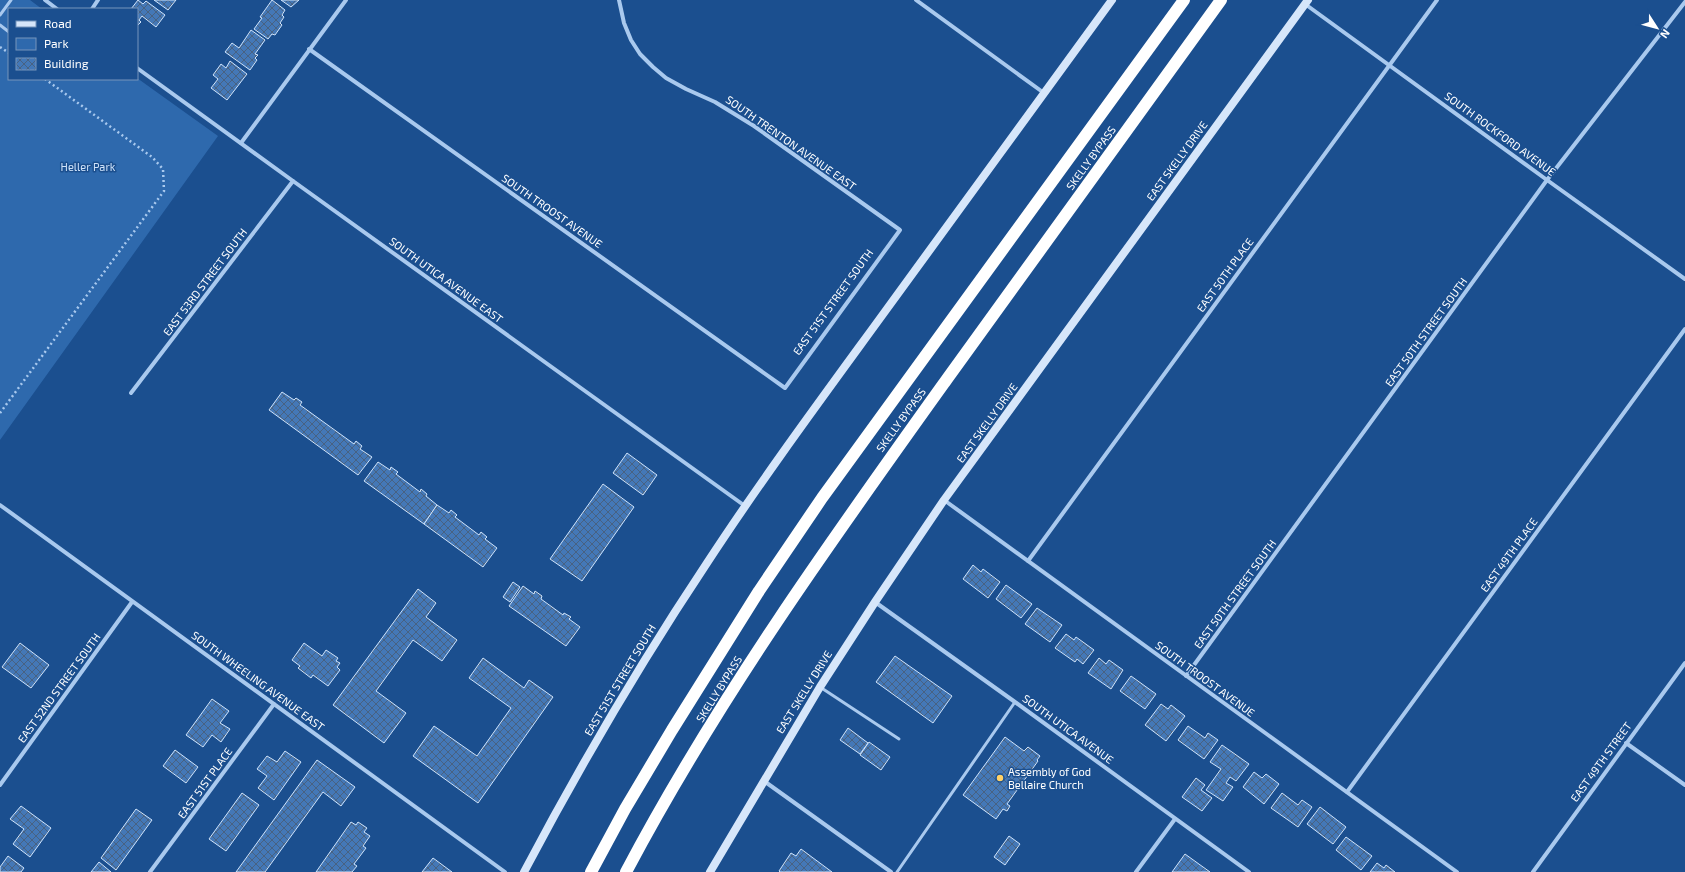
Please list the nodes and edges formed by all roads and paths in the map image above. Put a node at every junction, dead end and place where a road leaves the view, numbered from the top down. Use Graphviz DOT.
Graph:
graph roads {
  1 [pos="11,0"];
  2 [pos="45,0"];
  3 [pos="346,0"];
  4 [pos="619,0"];
  5 [pos="916,0"];
  6 [pos="1112,0"];
  7 [pos="1184,0"];
  8 [pos="1221,0"];
  9 [pos="1229,0"];
  10 [pos="1436,0"];
  11 [pos="1307,2"];
  12 [pos="1685,2"];
  13 [pos="56,8"];
  14 [pos="0,15"];
  15 [pos="0,25"];
  16 [pos="1199,30"];
  17 [pos="8,31"];
  18 [pos="0,46"];
  19 [pos="309,49"];
  20 [pos="8,52"];
  21 [pos="1389,64"];
  22 [pos="138,69"];
  23 [pos="46,80"];
  24 [pos="1044,92"];
  25 [pos="241,143"];
  26 [pos="1547,180"];
  27 [pos="293,181"];
  28 [pos="900,230"];
  29 [pos="1685,278"];
  30 [pos="1685,329"];
  31 [pos="785,388"];
  32 [pos="131,393"];
  33 [pos="0,413"];
  34 [pos="944,500"];
  35 [pos="0,505"];
  36 [pos="745,506"];
  37 [pos="1028,561"];
  38 [pos="132,602"];
  39 [pos="875,602"];
  40 [pos="1685,663"];
  41 [pos="1186,676"];
  42 [pos="820,687"];
  43 [pos="1015,702"];
  44 [pos="274,704"];
  45 [pos="899,739"];
  46 [pos="1626,743"];
  47 [pos="763,780"];
  48 [pos="0,785"];
  49 [pos="1685,786"];
  50 [pos="1347,792"];
  51 [pos="1175,819"];
  52 [pos="150,872"];
  53 [pos="505,872"];
  54 [pos="524,872"];
  55 [pos="591,872"];
  56 [pos="626,872"];
  57 [pos="710,872"];
  58 [pos="891,872"];
  59 [pos="897,872"];
  60 [pos="1136,872"];
  61 [pos="1249,872"];
  62 [pos="1457,872"];
  63 [pos="1532,872"];
  1 -- 14 [label="lane"];
  2 -- 13 [label="street"];
  3 -- 19 [label="street"];
  4 -- 28 [label="street, SOUTH TRENTON AVENUE EAST"];
  5 -- 24 [label="street"];
  6 -- 24 [label="main road"];
  7 -- 55 [label="highway, SKELLY BYPASS"];
  8 -- 16 [label="highway, SKELLY BYPASS"];
  9 -- 16 [label="highway"];
  10 -- 21 [label="street, EAST 50TH PLACE"];
  11 -- 21 [label="street, SOUTH ROCKFORD AVENUE"];
  11 -- 34 [label="main road, EAST SKELLY DRIVE"];
  12 -- 26 [label="street, EAST 50TH STREET SOUTH"];
  15 -- 17 [label="lane"];
  16 -- 56 [label="highway, SKELLY BYPASS"];
  18 -- 20 [label="path"];
  19 -- 25 [label="street"];
  19 -- 31 [label="street, SOUTH TROOST AVENUE"];
  21 -- 26 [label="street, SOUTH ROCKFORD AVENUE"];
  21 -- 37 [label="street, EAST 50TH PLACE"];
  22 -- 25 [label="street, SOUTH UTICA AVENUE EAST"];
  23 -- 33 [label="path"];
  24 -- 36 [label="main road"];
  25 -- 27 [label="street, SOUTH UTICA AVENUE EAST"];
  26 -- 29 [label="street, SOUTH ROCKFORD AVENUE"];
  26 -- 41 [label="street, EAST 50TH STREET SOUTH"];
  27 -- 32 [label="street, EAST 53RD STREET SOUTH"];
  27 -- 36 [label="street, SOUTH UTICA AVENUE EAST"];
  28 -- 31 [label="street, EAST 51ST STREET SOUTH"];
  30 -- 50 [label="street, EAST 49TH PLACE"];
  34 -- 37 [label="street, SOUTH TROOST AVENUE"];
  34 -- 39 [label="main road, EAST SKELLY DRIVE"];
  35 -- 38 [label="street, SOUTH WHEELING AVENUE EAST"];
  36 -- 54 [label="main road, EAST 51ST STREET SOUTH"];
  37 -- 41 [label="street, SOUTH TROOST AVENUE"];
  38 -- 44 [label="street, SOUTH WHEELING AVENUE EAST"];
  38 -- 48 [label="street, EAST 52ND STREET SOUTH"];
  39 -- 42 [label="main road, EAST SKELLY DRIVE"];
  39 -- 43 [label="street, SOUTH UTICA AVENUE"];
  40 -- 46 [label="street, EAST 49TH STREET"];
  41 -- 50 [label="street, SOUTH TROOST AVENUE"];
  42 -- 45 [label="lane"];
  42 -- 47 [label="main road, EAST SKELLY DRIVE"];
  43 -- 51 [label="street, SOUTH UTICA AVENUE"];
  43 -- 59 [label="lane"];
  44 -- 52 [label="street, EAST 51ST PLACE"];
  44 -- 53 [label="street, SOUTH WHEELING AVENUE EAST"];
  46 -- 49 [label="street"];
  46 -- 63 [label="street, EAST 49TH STREET"];
  47 -- 57 [label="main road, EAST SKELLY DRIVE"];
  47 -- 58 [label="street"];
  50 -- 62 [label="street, SOUTH TROOST AVENUE"];
  51 -- 60 [label="street"];
  51 -- 61 [label="street, SOUTH UTICA AVENUE"];
}
